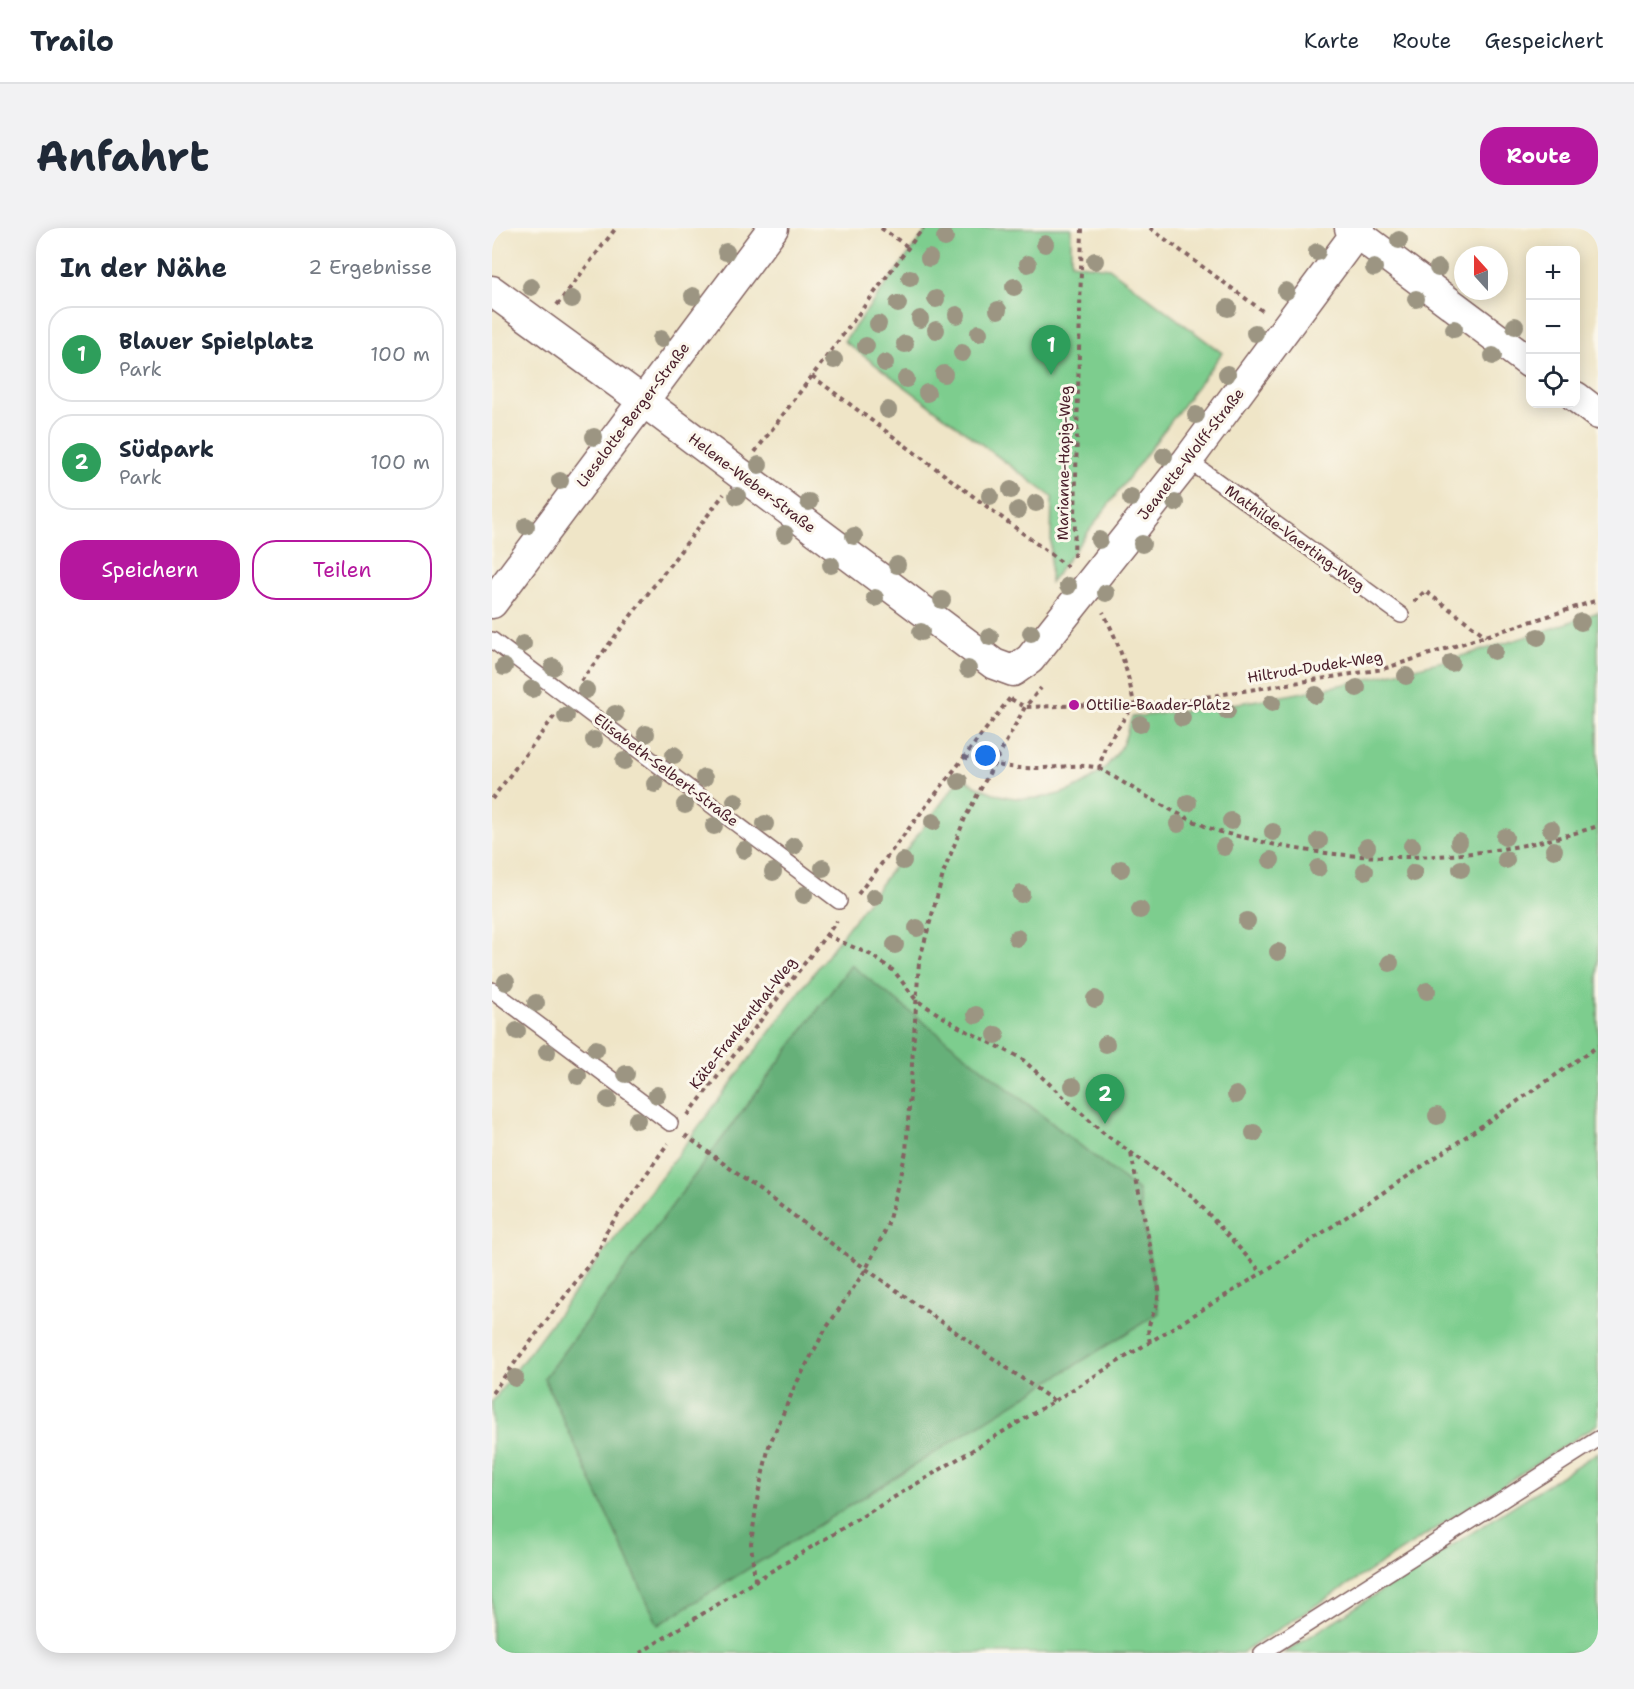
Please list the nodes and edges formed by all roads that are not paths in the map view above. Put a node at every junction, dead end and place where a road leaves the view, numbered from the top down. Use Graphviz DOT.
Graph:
graph roads {
  1 [pos="773,228"];
  2 [pos="1356,230"];
  3 [pos="492,291"];
  4 [pos="1526,360"];
  5 [pos="643,401"];
  6 [pos="1580,401"];
  7 [pos="1598,414"];
  8 [pos="1188,460"];
  9 [pos="492,603"];
  10 [pos="1401,615"];
  11 [pos="492,639"];
  12 [pos="1012,684"];
  13 [pos="839,901"];
  14 [pos="492,990"];
  15 [pos="675,1128"];
  16 [pos="1598,1439"];
  17 [pos="1262,1653"];
  1 -- 5 [label="street, Lieselotte-Berger-Straße"];
  2 -- 4 [label="street"];
  2 -- 8 [label="street, Jeanette-Wolff-Straße"];
  3 -- 5 [label="street, Helene-Weber-Straße"];
  5 -- 9 [label="street, Lieselotte-Berger-Straße"];
  5 -- 12 [label="street, Helene-Weber-Straße"];
  6 -- 7 [label="street"];
  8 -- 10 [label="lane, Mathilde-Vaerting-Weg"];
  8 -- 12 [label="street, Jeanette-Wolff-Straße"];
  11 -- 13 [label="lane, Elisabeth-Selbert-Straße"];
  14 -- 15 [label="lane"];
  16 -- 17 [label="lane"];
}
